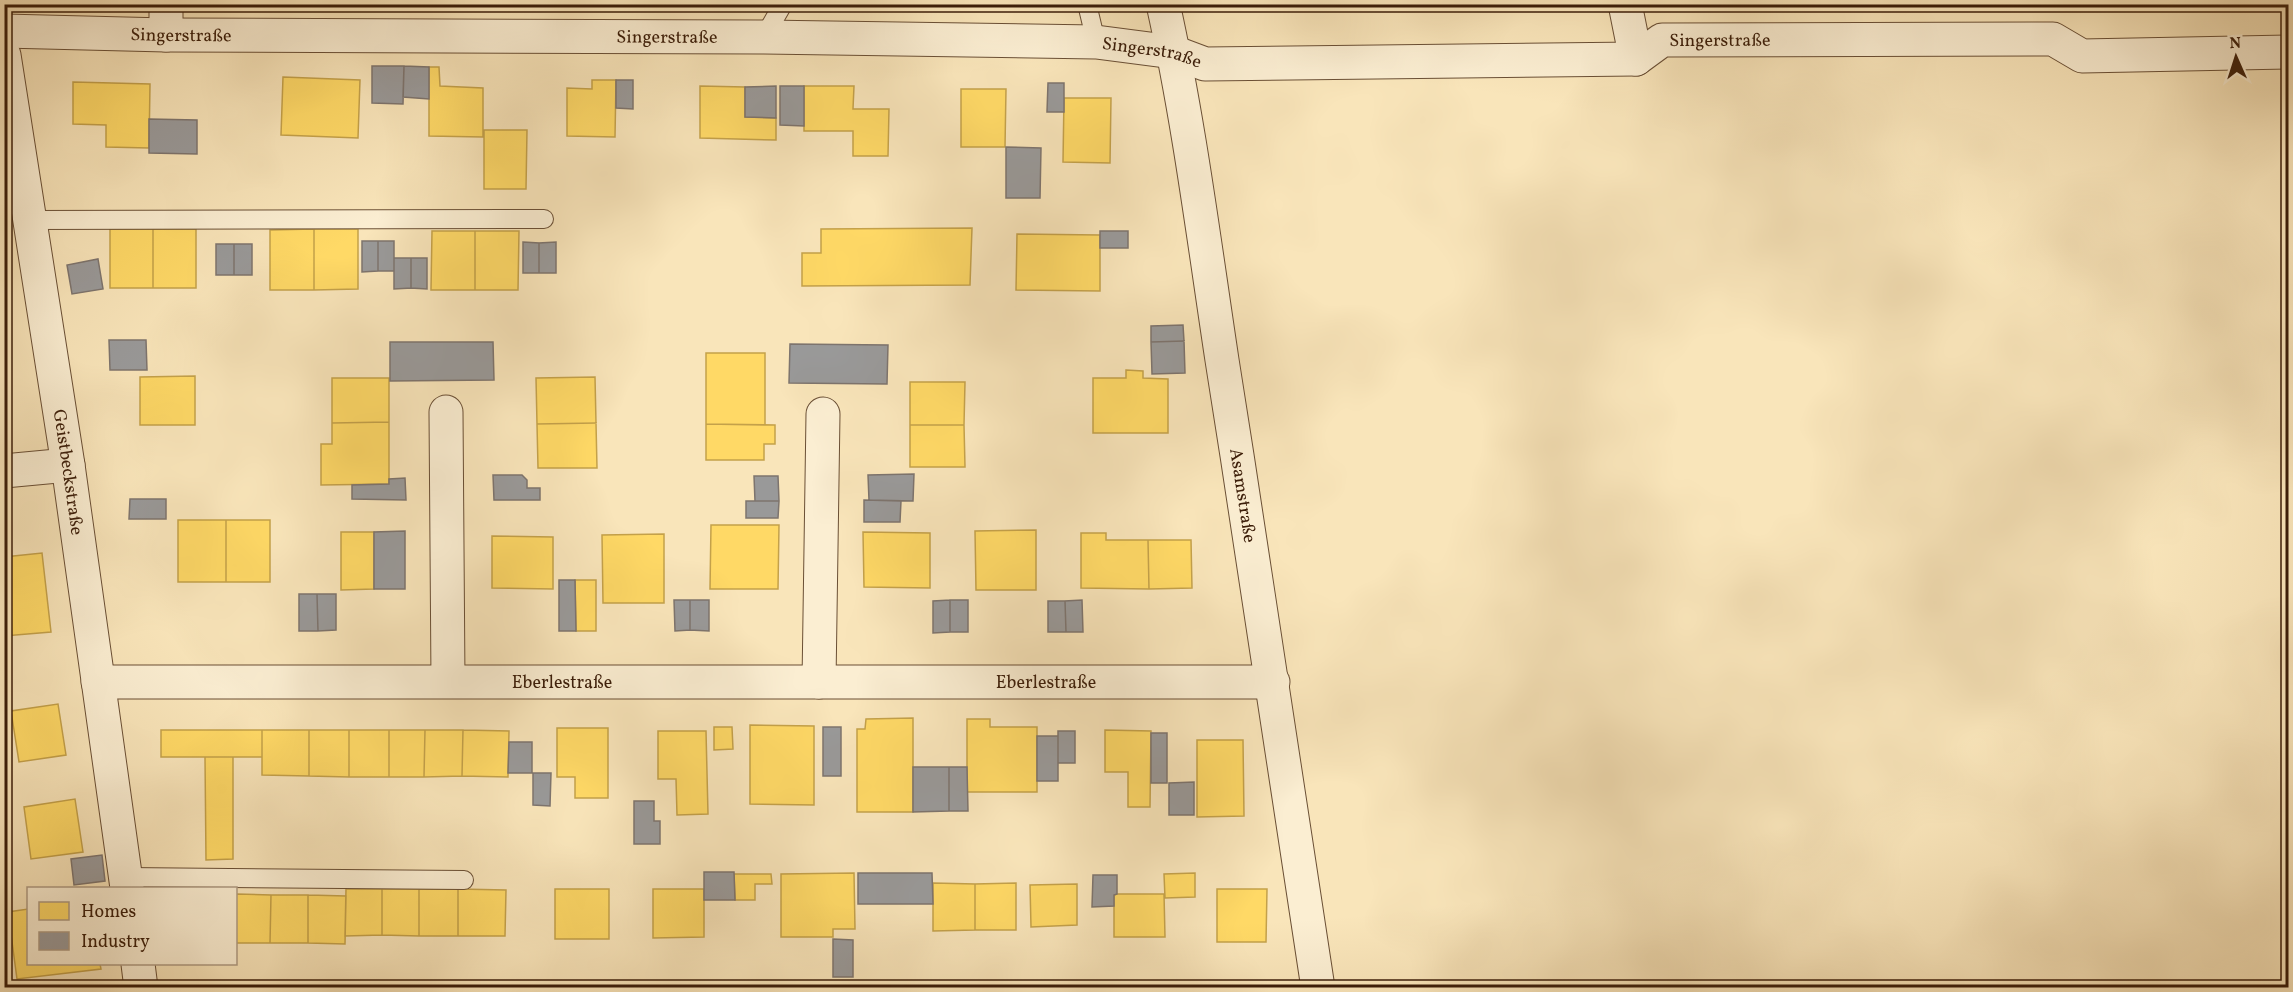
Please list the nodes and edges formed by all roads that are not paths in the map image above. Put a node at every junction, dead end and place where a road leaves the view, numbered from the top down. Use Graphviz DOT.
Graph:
graph roads {
  1 [pos="783,4"];
  2 [pos="1087,4"];
  3 [pos="1163,4"];
  4 [pos="1625,4"];
  5 [pos="166,20"];
  6 [pos="4,31"];
  7 [pos="764,37"];
  8 [pos="1096,42"];
  9 [pos="1173,52"];
  10 [pos="2289,52"];
  11 [pos="4,55"];
  12 [pos="1636,59"];
  13 [pos="544,219"];
  14 [pos="28,220"];
  15 [pos="446,412"];
  16 [pos="823,414"];
  17 [pos="68,465"];
  18 [pos="4,471"];
  19 [pos="448,681"];
  20 [pos="98,682"];
  21 [pos="819,682"];
  22 [pos="1273,682"];
  23 [pos="464,880"];
  24 [pos="127,883"];
  25 [pos="138,965"];
  26 [pos="141,987"];
  27 [pos="1318,987"];
  1 -- 7 [label="lane"];
  2 -- 8 [label="lane"];
  3 -- 9 [label="street, Asamstraße"];
  4 -- 12 [label="street"];
  5 -- 6 [label="street, Singerstraße"];
  5 -- 7 [label="street, Singerstraße"];
  7 -- 8 [label="street, Singerstraße"];
  8 -- 9 [label="street, Singerstraße"];
  9 -- 12 [label="street, Singerstraße"];
  9 -- 22 [label="street, Asamstraße"];
  10 -- 12 [label="street, Singerstraße"];
  11 -- 14 [label="street, Geistbeckstraße"];
  13 -- 14 [label="lane"];
  14 -- 17 [label="street, Geistbeckstraße"];
  15 -- 19 [label="street"];
  16 -- 21 [label="street"];
  17 -- 18 [label="street"];
  17 -- 20 [label="street, Geistbeckstraße"];
  19 -- 20 [label="street, Eberlestraße"];
  19 -- 21 [label="street, Eberlestraße"];
  20 -- 24 [label="street, Geistbeckstraße"];
  21 -- 22 [label="street, Eberlestraße"];
  22 -- 27 [label="street, Asamstraße"];
  23 -- 24 [label="lane"];
  25 -- 26 [label="street"];
}
